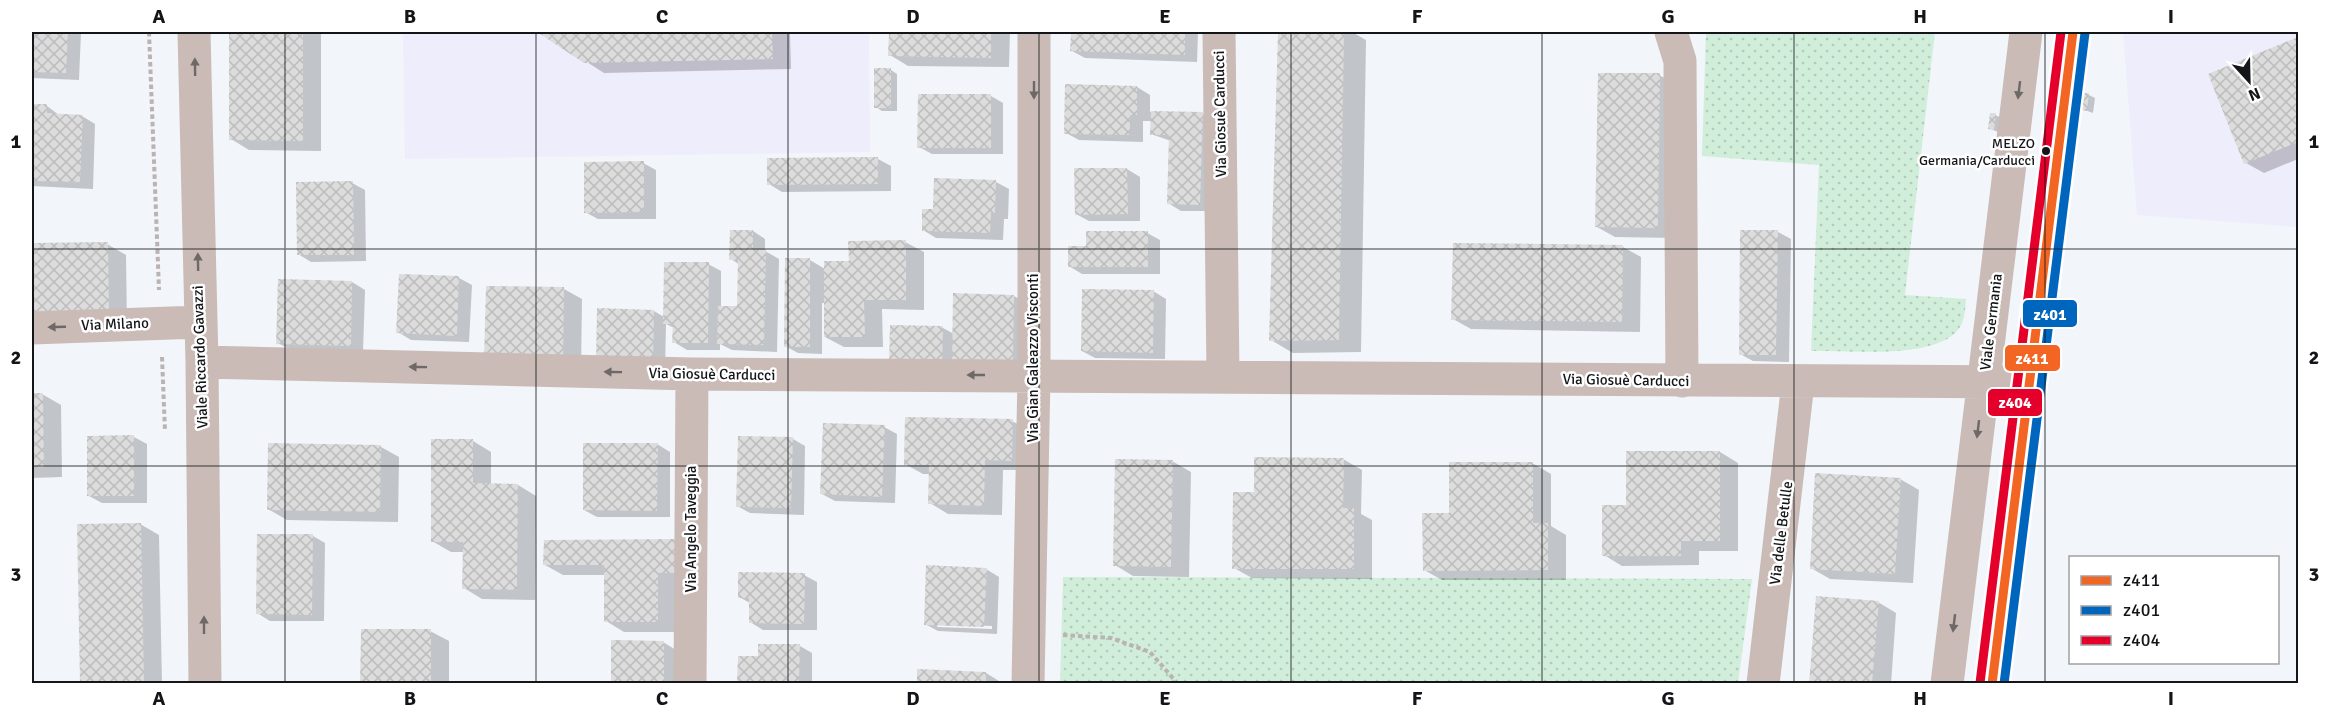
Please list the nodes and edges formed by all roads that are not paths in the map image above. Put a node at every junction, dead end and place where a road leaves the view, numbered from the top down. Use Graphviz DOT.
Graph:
graph roads {
  1 [pos="194,32"];
  2 [pos="1034,32"];
  3 [pos="1219,32"];
  4 [pos="1671,32"];
  5 [pos="2026,32"];
  6 [pos="2073,32"];
  7 [pos="199,321"];
  8 [pos="32,328"];
  9 [pos="202,362"];
  10 [pos="692,374"];
  11 [pos="1034,375"];
  12 [pos="1223,376"];
  13 [pos="1682,381"];
  14 [pos="1983,382"];
  15 [pos="2030,382"];
  16 [pos="1798,383"];
  17 [pos="209,681"];
  18 [pos="690,684"];
  19 [pos="1028,684"];
  20 [pos="1763,684"];
  21 [pos="1947,684"];
  22 [pos="1992,684"];
  7 -- 1 [label="street, Viale Riccardo Gavazzi, one-way"];
  2 -- 11 [label="street, Via Gian Galeazzo Visconti, one-way"];
  3 -- 12 [label="street, Via Giosuè Carducci"];
  4 -- 13 [label="street"];
  5 -- 14 [label="street, Viale Germania, one-way"];
  6 -- 15 [label="street"];
  7 -- 8 [label="street, Via Milano, one-way"];
  7 -- 9 [label="street, Viale Riccardo Gavazzi"];
  10 -- 9 [label="street, Via Giosuè Carducci, one-way"];
  17 -- 9 [label="street, Viale Riccardo Gavazzi, one-way"];
  11 -- 10 [label="street, Via Giosuè Carducci, one-way"];
  10 -- 18 [label="street, Via Angelo Taveggia"];
  11 -- 12 [label="street, Via Giosuè Carducci"];
  11 -- 19 [label="street, Via Gian Galeazzo Visconti"];
  12 -- 13 [label="street, Via Giosuè Carducci"];
  13 -- 16 [label="street, Via Giosuè Carducci"];
  14 -- 15 [label="street, Via Giosuè Carducci"];
  14 -- 16 [label="street, Via Giosuè Carducci"];
  14 -- 21 [label="street, Viale Germania, one-way"];
  15 -- 22 [label="street"];
  16 -- 20 [label="street, Via delle Betulle"];
}
